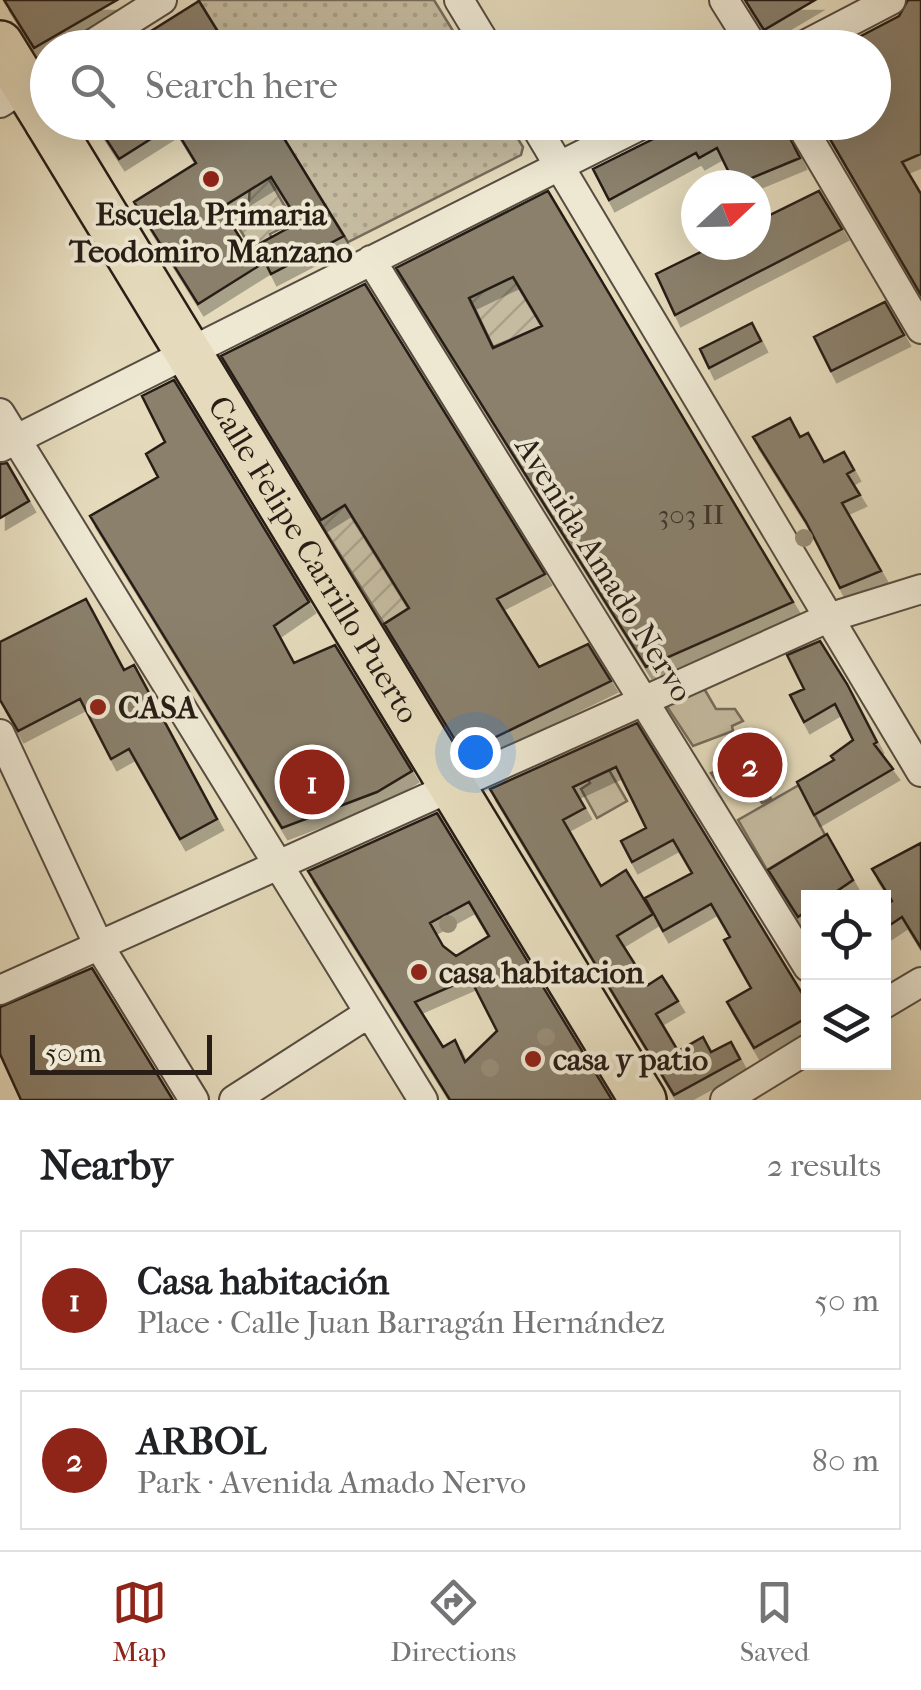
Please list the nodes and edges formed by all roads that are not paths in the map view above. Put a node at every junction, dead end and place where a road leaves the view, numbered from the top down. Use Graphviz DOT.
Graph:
graph roads {
  1 [pos="162,0"];
  2 [pos="460,0"];
  3 [pos="724,0"];
  4 [pos="891,0"];
  5 [pos="114,30"];
  6 [pos="478,30"];
  7 [pos="743,30"];
  8 [pos="833,30"];
  9 [pos="0,44"];
  10 [pos="30,94"];
  11 [pos="57,140"];
  12 [pos="544,140"];
  13 [pos="611,140"];
  14 [pos="810,140"];
  15 [pos="559,166"];
  16 [pos="372,260"];
  17 [pos="921,330"];
  18 [pos="185,353"];
  19 [pos="0,413"];
  20 [pos="8,444"];
  21 [pos="921,589"];
  22 [pos="828,618"];
  23 [pos="645,702"];
  24 [pos="0,734"];
  25 [pos="921,772"];
  26 [pos="452,789"];
  27 [pos="281,866"];
  28 [pos="98,944"];
  29 [pos="801,956"];
  30 [pos="921,982"];
  31 [pos="0,990"];
  32 [pos="891,1000"];
  33 [pos="369,1013"];
  34 [pos="801,1053"];
  35 [pos="194,1100"];
  36 [pos="234,1100"];
  37 [pos="423,1100"];
  38 [pos="643,1100"];
  39 [pos="726,1100"];
  1 -- 5 [label="street"];
  2 -- 6 [label="street"];
  3 -- 7 [label="street"];
  4 -- 8 [label="street"];
  9 -- 10 [label="main road, Calle Felipe Carrillo Puerto"];
  11 -- 18 [label="main road, Calle Felipe Carrillo Puerto"];
  12 -- 15 [label="street"];
  13 -- 15 [label="street"];
  14 -- 17 [label="street"];
  15 -- 16 [label="street"];
  15 -- 22 [label="street"];
  16 -- 18 [label="street"];
  16 -- 23 [label="street, Avenida Amado Nervo"];
  18 -- 20 [label="street"];
  18 -- 26 [label="main road, Calle Felipe Carrillo Puerto"];
  19 -- 20 [label="street"];
  20 -- 27 [label="street"];
  21 -- 22 [label="street"];
  22 -- 23 [label="street"];
  22 -- 25 [label="street"];
  23 -- 26 [label="street"];
  23 -- 29 [label="street, Avenida Amado Nervo"];
  24 -- 28 [label="street"];
  26 -- 27 [label="street"];
  26 -- 38 [label="main road, Calle Felipe Carrillo Puerto"];
  27 -- 28 [label="street"];
  27 -- 33 [label="street"];
  28 -- 31 [label="street"];
  28 -- 35 [label="street"];
  30 -- 32 [label="street"];
  33 -- 36 [label="street"];
  33 -- 37 [label="street"];
  34 -- 39 [label="street"];
}
